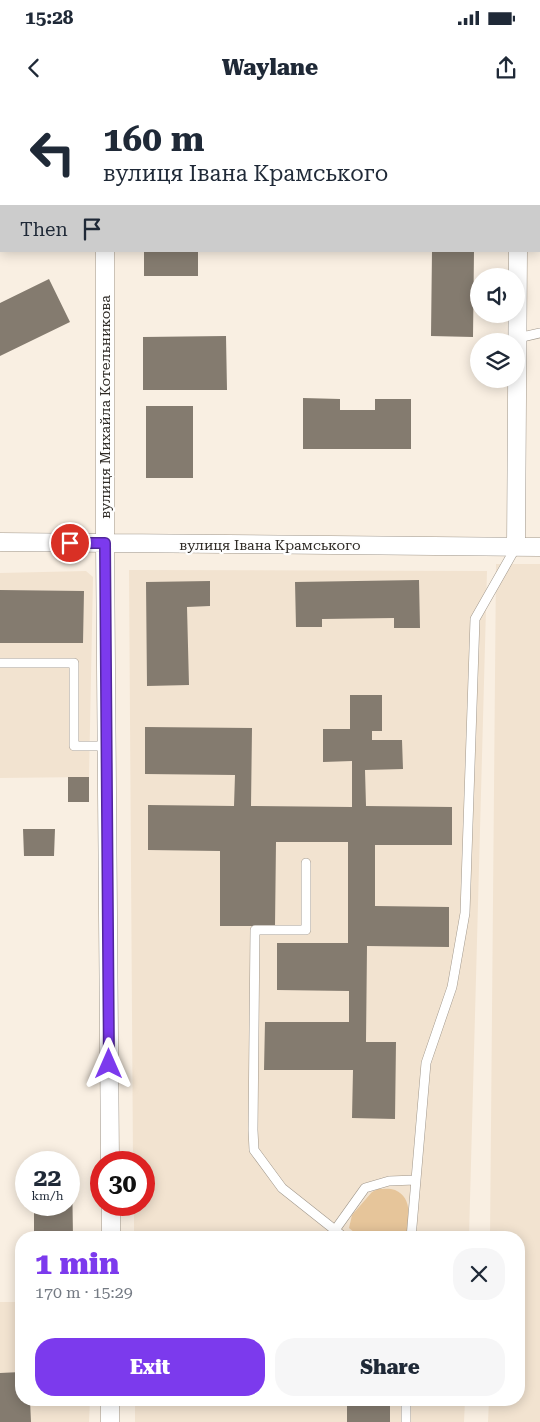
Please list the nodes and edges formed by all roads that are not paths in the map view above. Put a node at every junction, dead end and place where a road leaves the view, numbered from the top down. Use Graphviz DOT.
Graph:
graph roads {
  1 [pos="105,252"];
  2 [pos="518,252"];
  3 [pos="518,333"];
  4 [pos="540,333"];
  5 [pos="525,336"];
  6 [pos="519,388"];
  7 [pos="0,542"];
  8 [pos="105,543"];
  9 [pos="516,547"];
  10 [pos="540,547"];
  11 [pos="0,663"];
  12 [pos="107,746"];
  13 [pos="306,863"];
  14 [pos="110,1151"];
  15 [pos="415,1180"];
  16 [pos="110,1216"];
  17 [pos="335,1230"];
  18 [pos="111,1231"];
  19 [pos="411,1231"];
  20 [pos="110,1406"];
  21 [pos="406,1406"];
  22 [pos="110,1422"];
  23 [pos="406,1422"];
  1 -- 8 [label="street, вулиця Михайла Котельникова"];
  2 -- 3 [label="street"];
  4 -- 5 [label="lane"];
  6 -- 9 [label="street"];
  7 -- 8 [label="street, вулиця Івана Крамського"];
  8 -- 9 [label="street, вулиця Івана Крамського"];
  8 -- 12 [label="street, вулиця Михайла Котельникова"];
  9 -- 10 [label="street, вулиця Івана Крамського"];
  9 -- 15 [label="lane"];
  11 -- 12 [label="lane"];
  12 -- 14 [label="street, вулиця Михайла Котельникова"];
  13 -- 17 [label="lane"];
  15 -- 17 [label="lane"];
  15 -- 19 [label="lane"];
  16 -- 18 [label="street"];
  20 -- 22 [label="street"];
  21 -- 23 [label="lane"];
}
